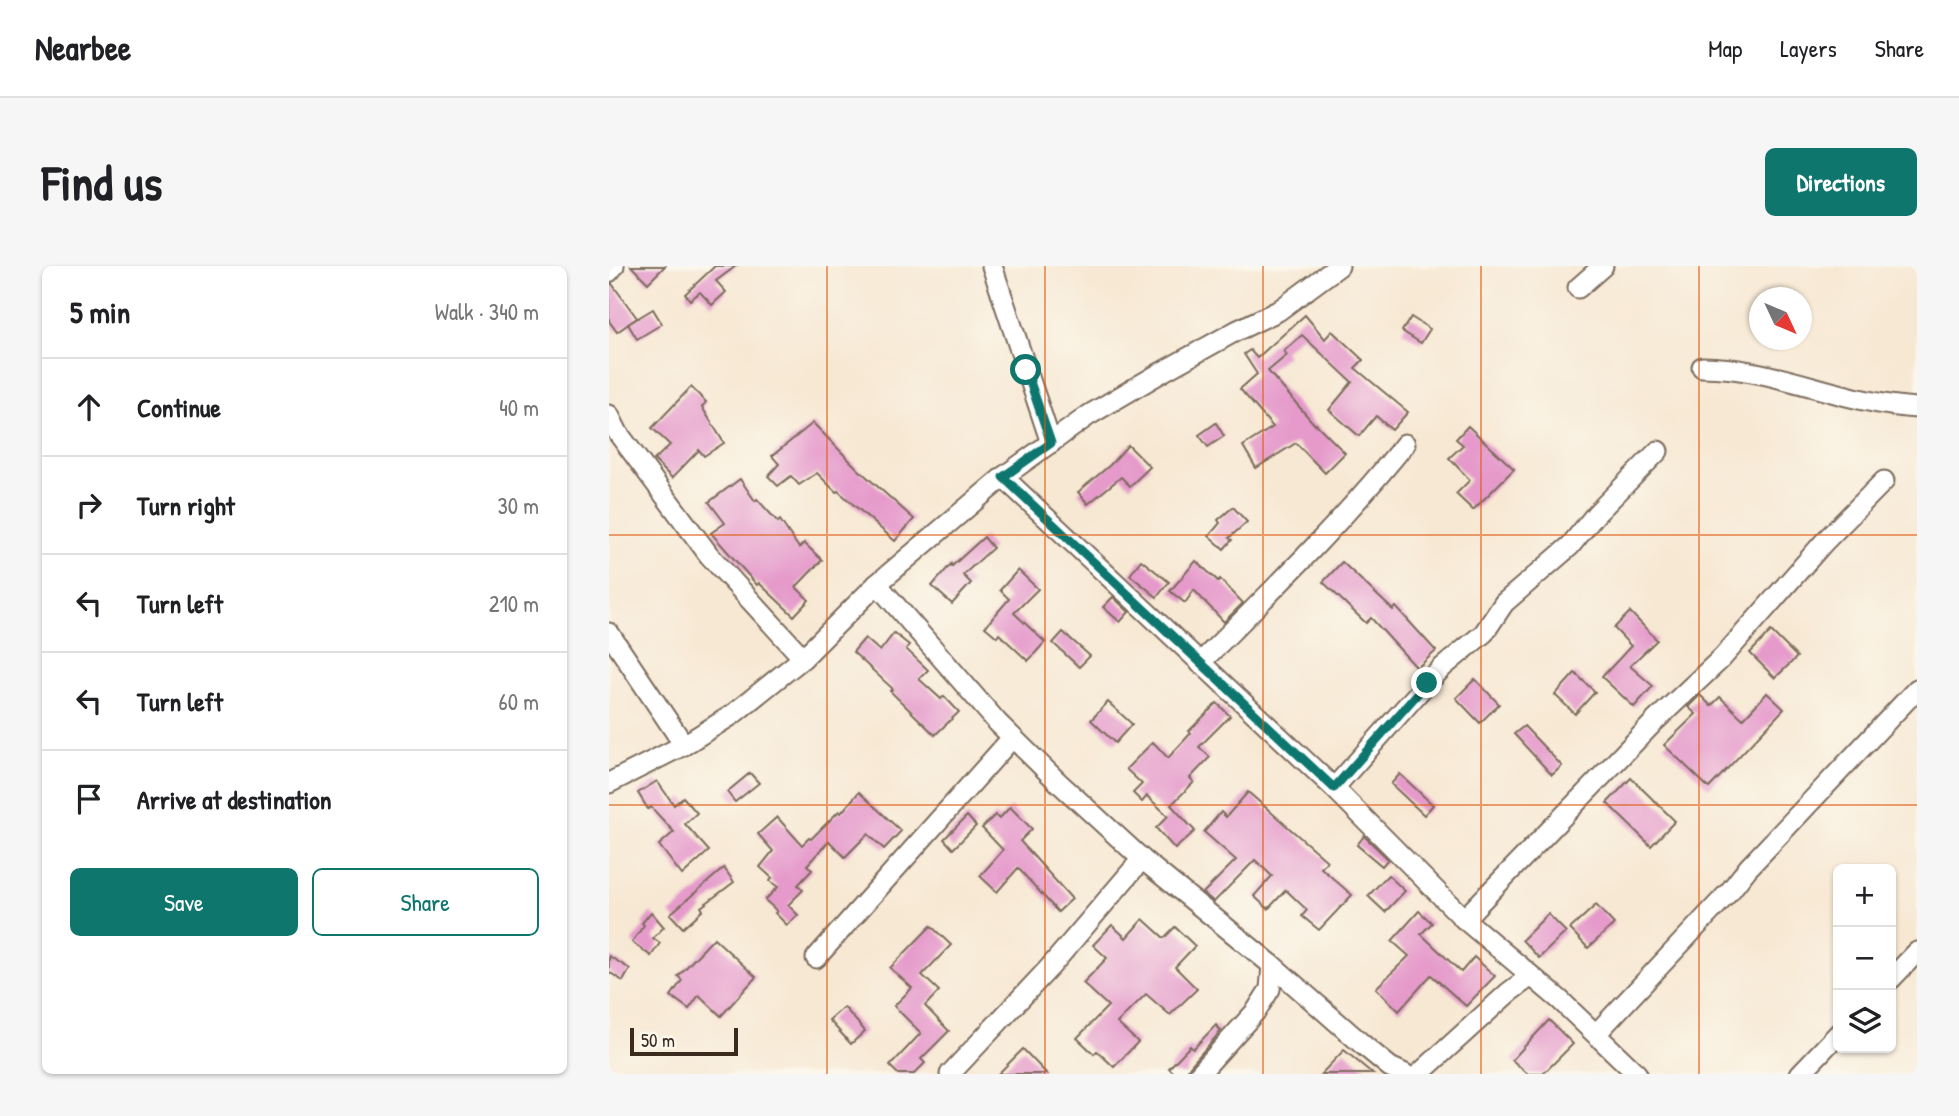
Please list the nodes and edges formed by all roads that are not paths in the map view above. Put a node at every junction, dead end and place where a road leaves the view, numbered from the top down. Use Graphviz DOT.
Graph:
graph roads {
  1 [pos="614,266"];
  2 [pos="992,266"];
  3 [pos="1339,266"];
  4 [pos="1603,266"];
  5 [pos="609,272"];
  6 [pos="1578,288"];
  7 [pos="1702,367"];
  8 [pos="1917,408"];
  9 [pos="609,415"];
  10 [pos="1051,443"];
  11 [pos="1405,444"];
  12 [pos="1658,451"];
  13 [pos="1003,477"];
  14 [pos="1884,481"];
  15 [pos="877,584"];
  16 [pos="609,633"];
  17 [pos="803,658"];
  18 [pos="1200,663"];
  19 [pos="1917,689"];
  20 [pos="1012,738"];
  21 [pos="684,745"];
  22 [pos="609,783"];
  23 [pos="1334,788"];
  24 [pos="1142,859"];
  25 [pos="1464,919"];
  26 [pos="1917,952"];
  27 [pos="816,958"];
  28 [pos="1272,965"];
  29 [pos="1896,974"];
  30 [pos="1531,976"];
  31 [pos="1290,981"];
  32 [pos="1270,989"];
  33 [pos="1596,1034"];
  34 [pos="1833,1039"];
  35 [pos="950,1074"];
  36 [pos="1199,1074"];
  37 [pos="1405,1074"];
  38 [pos="1419,1074"];
  39 [pos="1637,1074"];
  40 [pos="1800,1074"];
  1 -- 5 [label="street"];
  2 -- 10 [label="street"];
  3 -- 10 [label="street"];
  4 -- 6 [label="street"];
  7 -- 8 [label="street"];
  9 -- 17 [label="street"];
  10 -- 13 [label="street"];
  11 -- 18 [label="street"];
  12 -- 23 [label="street"];
  13 -- 15 [label="street"];
  13 -- 18 [label="street"];
  14 -- 25 [label="street"];
  15 -- 17 [label="street"];
  15 -- 20 [label="street"];
  16 -- 21 [label="street"];
  17 -- 21 [label="street"];
  18 -- 23 [label="street"];
  19 -- 33 [label="street"];
  20 -- 24 [label="street"];
  20 -- 27 [label="street"];
  21 -- 22 [label="street"];
  23 -- 25 [label="street"];
  24 -- 28 [label="street"];
  24 -- 35 [label="street"];
  25 -- 30 [label="street"];
  26 -- 29 [label="street"];
  28 -- 31 [label="street"];
  28 -- 32 [label="street"];
  30 -- 33 [label="street"];
  30 -- 38 [label="street"];
  31 -- 32 [label="street"];
  31 -- 37 [label="street"];
  32 -- 36 [label="street"];
  33 -- 39 [label="street"];
  34 -- 40 [label="street"];
}
